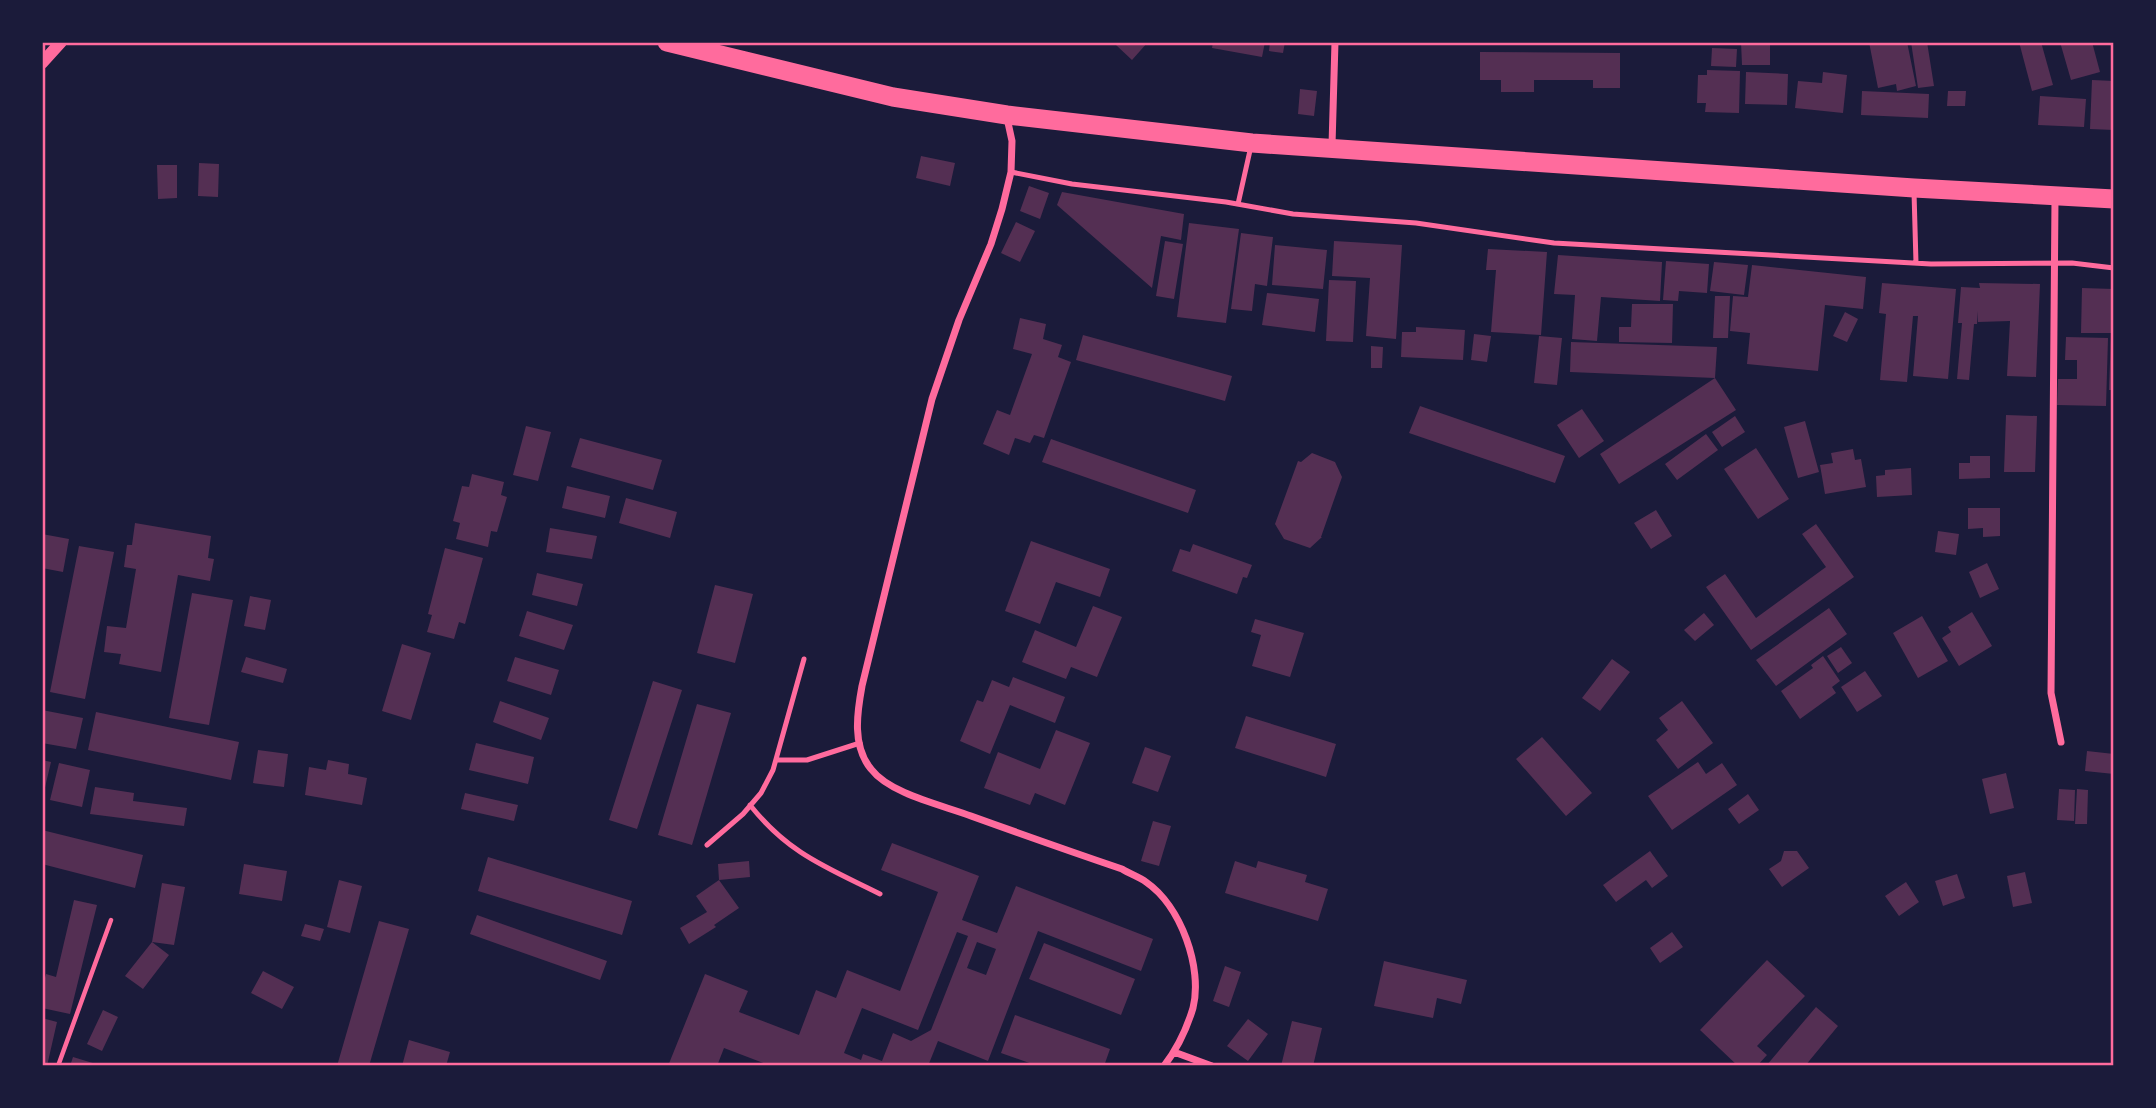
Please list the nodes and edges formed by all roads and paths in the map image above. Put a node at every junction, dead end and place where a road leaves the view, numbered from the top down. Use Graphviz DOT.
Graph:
graph roads {
  1 [pos="61,42"];
  2 [pos="667,42"];
  3 [pos="1335,42"];
  4 [pos="42,63"];
  5 [pos="1007,116"];
  6 [pos="1252,143"];
  7 [pos="1332,149"];
  8 [pos="1011,172"];
  9 [pos="1914,188"];
  10 [pos="2055,195"];
  11 [pos="2114,199"];
  12 [pos="1238,204"];
  13 [pos="1916,262"];
  14 [pos="2055,264"];
  15 [pos="2114,268"];
  16 [pos="804,659"];
  17 [pos="2061,742"];
  18 [pos="860,743"];
  19 [pos="776,760"];
  20 [pos="750,806"];
  21 [pos="706,845"];
  22 [pos="880,894"];
  23 [pos="111,920"];
  24 [pos="1174,1052"];
  25 [pos="58,1066"];
  26 [pos="1164,1066"];
  27 [pos="1212,1066"];
  1 -- 4 [label="street"];
  2 -- 5 [label="highway"];
  3 -- 7 [label="street"];
  5 -- 6 [label="highway"];
  5 -- 8 [label="street"];
  6 -- 7 [label="highway"];
  6 -- 12 [label="lane"];
  7 -- 9 [label="highway"];
  8 -- 12 [label="lane"];
  8 -- 18 [label="street"];
  9 -- 10 [label="highway"];
  9 -- 13 [label="lane"];
  10 -- 11 [label="highway"];
  10 -- 14 [label="street"];
  12 -- 13 [label="lane"];
  13 -- 14 [label="lane"];
  14 -- 15 [label="lane"];
  14 -- 17 [label="street"];
  16 -- 19 [label="lane"];
  18 -- 19 [label="lane"];
  18 -- 24 [label="street"];
  19 -- 20 [label="lane"];
  20 -- 21 [label="lane"];
  20 -- 22 [label="lane"];
  23 -- 25 [label="path"];
  24 -- 26 [label="street"];
  24 -- 27 [label="street"];
}
